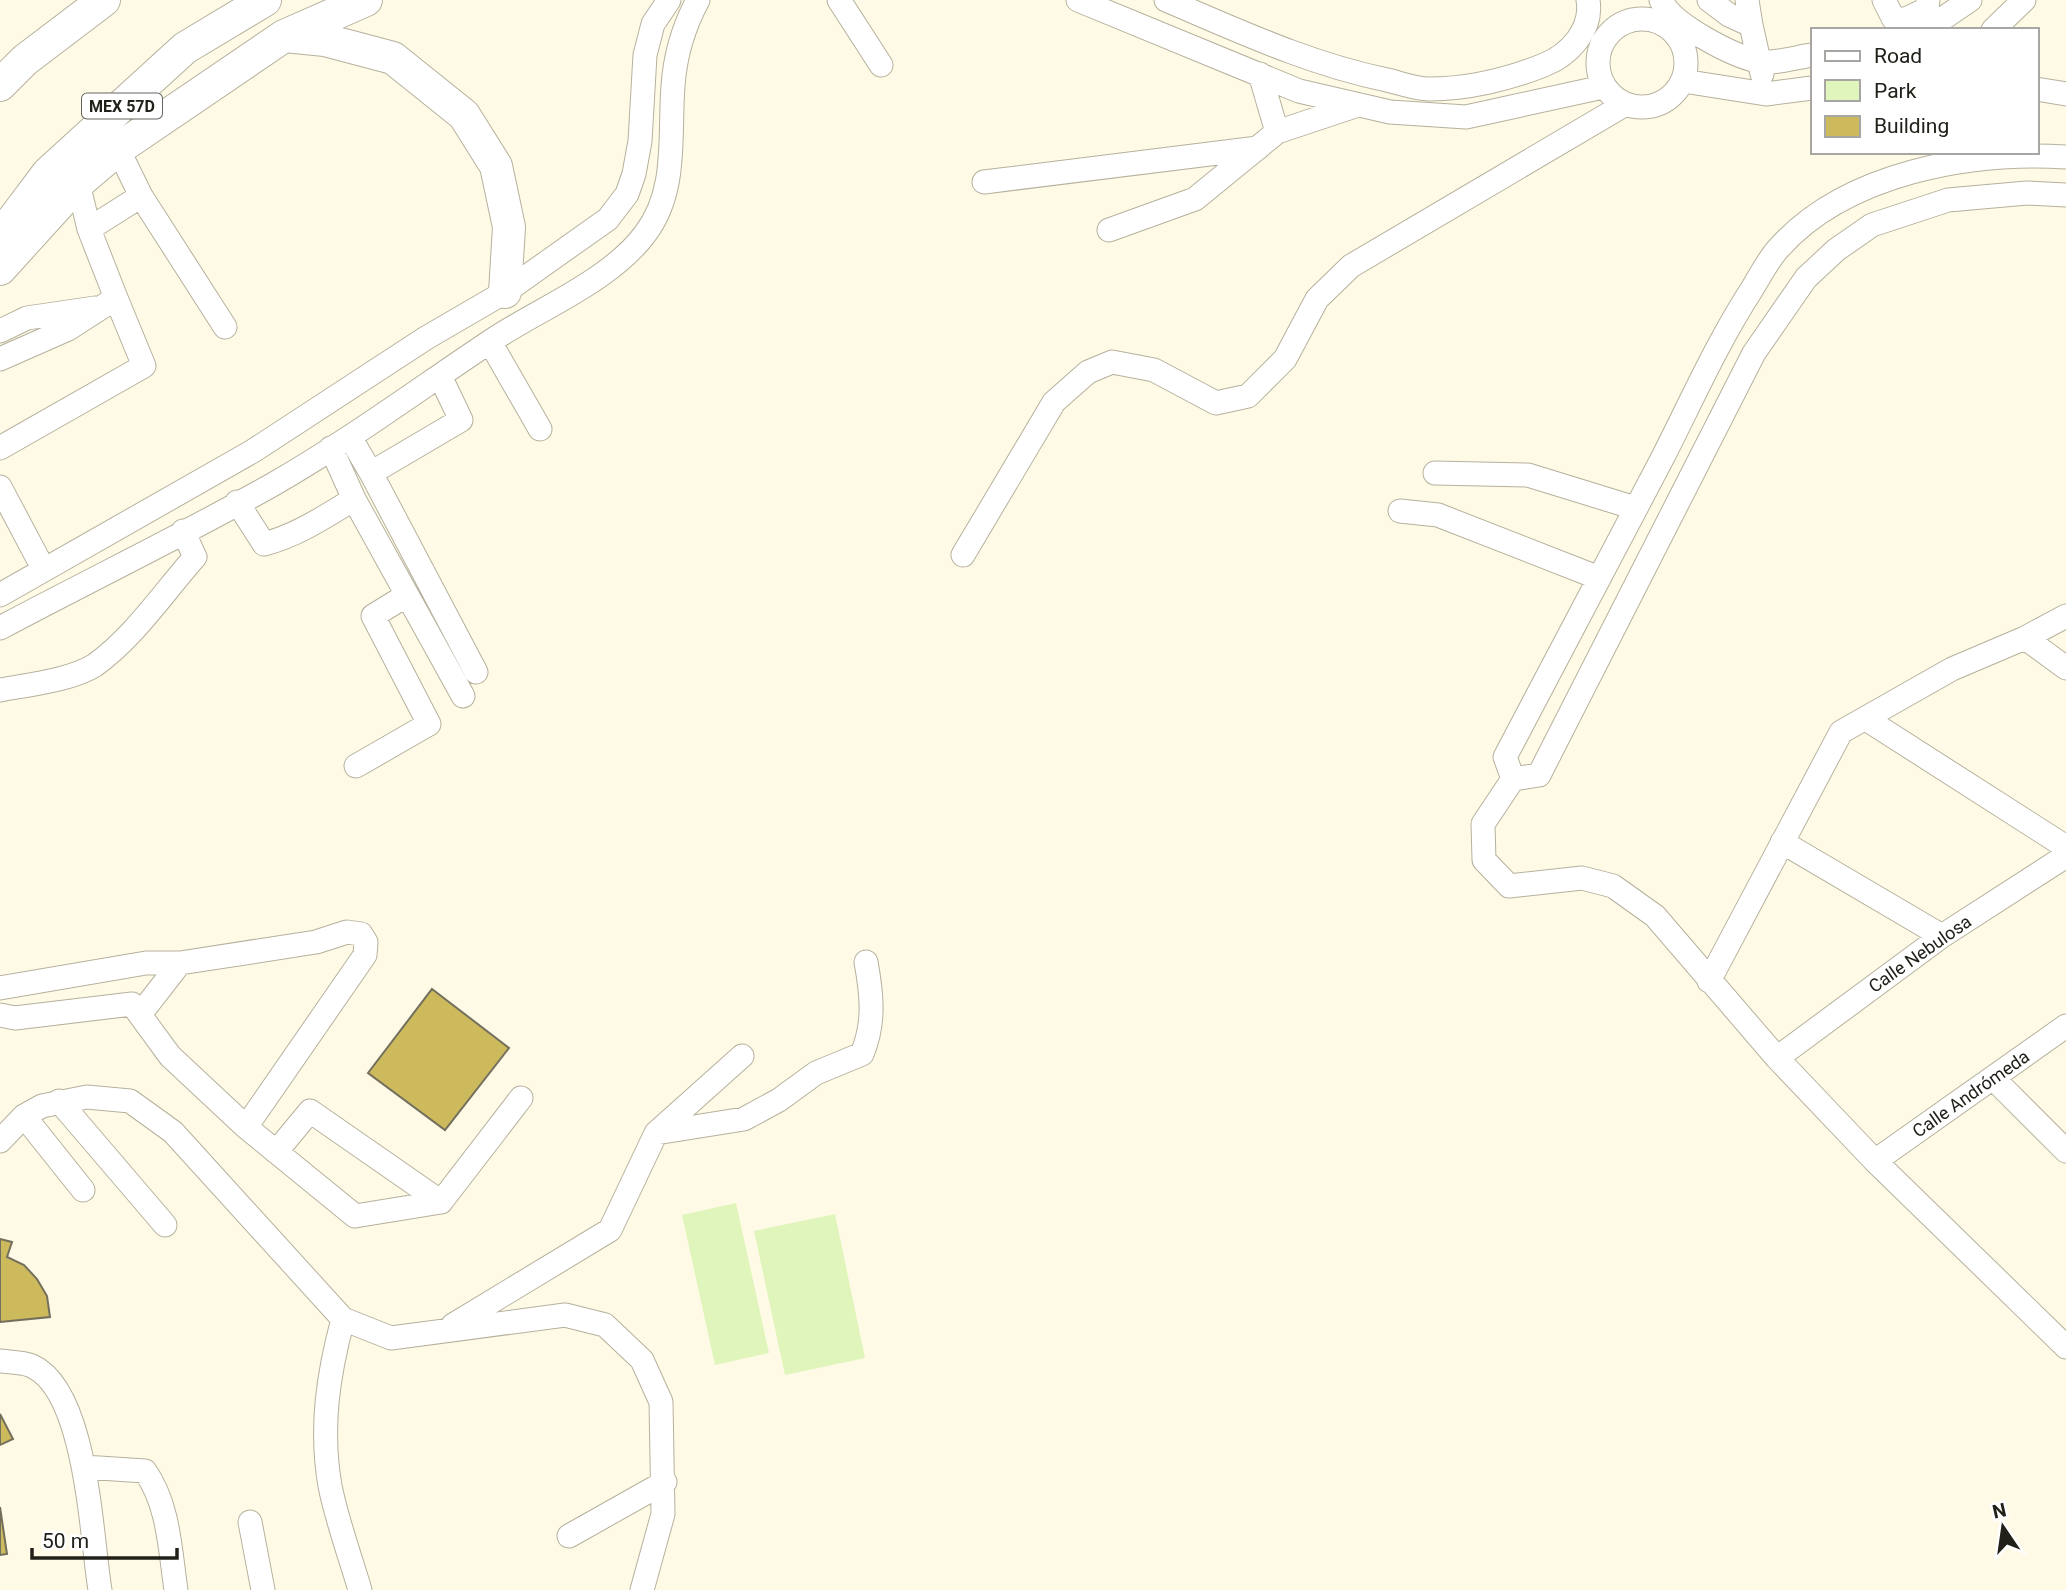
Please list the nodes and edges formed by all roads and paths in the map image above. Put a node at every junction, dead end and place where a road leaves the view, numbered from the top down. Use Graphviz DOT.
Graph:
graph roads {
  1 [pos="87,0"];
  2 [pos="104,0"];
  3 [pos="265,0"];
  4 [pos="366,0"];
  5 [pos="669,0"];
  6 [pos="698,0"];
  7 [pos="839,0"];
  8 [pos="1078,0"];
  9 [pos="1166,0"];
  10 [pos="1709,0"];
  11 [pos="1747,0"];
  12 [pos="1884,0"];
  13 [pos="1928,0"];
  14 [pos="1970,0"];
  15 [pos="2024,0"];
  16 [pos="1588,8"];
  17 [pos="1672,20"];
  18 [pos="1624,22"];
  19 [pos="1751,25"];
  20 [pos="1929,28"];
  21 [pos="1995,28"];
  22 [pos="1235,29"];
  23 [pos="284,36"];
  24 [pos="1579,40"];
  25 [pos="1217,55"];
  26 [pos="1811,55"];
  27 [pos="0,57"];
  28 [pos="1597,57"];
  29 [pos="1759,62"];
  30 [pos="881,65"];
  31 [pos="1259,74"];
  32 [pos="1682,80"];
  33 [pos="0,85"];
  34 [pos="1603,87"];
  35 [pos="1811,88"];
  36 [pos="2038,89"];
  37 [pos="1766,94"];
  38 [pos="2066,94"];
  39 [pos="1624,105"];
  40 [pos="1356,106"];
  41 [pos="1277,132"];
  42 [pos="1258,148"];
  43 [pos="118,149"];
  44 [pos="2066,157"];
  45 [pos="984,182"];
  46 [pos="78,183"];
  47 [pos="2066,195"];
  48 [pos="141,196"];
  49 [pos="89,229"];
  50 [pos="1109,230"];
  51 [pos="0,237"];
  52 [pos="0,269"];
  53 [pos="505,292"];
  54 [pos="109,303"];
  55 [pos="225,327"];
  56 [pos="0,331"];
  57 [pos="490,342"];
  58 [pos="0,359"];
  59 [pos="440,376"];
  60 [pos="540,429"];
  61 [pos="341,442"];
  62 [pos="1668,447"];
  63 [pos="0,448"];
  64 [pos="253,451"];
  65 [pos="1698,462"];
  66 [pos="1434,472"];
  67 [pos="371,473"];
  68 [pos="272,484"];
  69 [pos="0,487"];
  70 [pos="354,499"];
  71 [pos="237,502"];
  72 [pos="1635,508"];
  73 [pos="1400,511"];
  74 [pos="183,531"];
  75 [pos="963,555"];
  76 [pos="44,570"];
  77 [pos="1599,578"];
  78 [pos="0,595"];
  79 [pos="407,595"];
  80 [pos="2066,616"];
  81 [pos="0,628"];
  82 [pos="2025,638"];
  83 [pos="2066,668"];
  84 [pos="476,673"];
  85 [pos="0,690"];
  86 [pos="463,696"];
  87 [pos="1867,719"];
  88 [pos="356,766"];
  89 [pos="1513,779"];
  90 [pos="1782,842"];
  91 [pos="2066,847"];
  92 [pos="2066,856"];
  93 [pos="1942,936"];
  94 [pos="866,962"];
  95 [pos="146,963"];
  96 [pos="180,963"];
  97 [pos="1709,981"];
  98 [pos="4,987"];
  99 [pos="137,1009"];
  100 [pos="8,1016"];
  101 [pos="2066,1026"];
  102 [pos="742,1056"];
  103 [pos="1777,1058"];
  104 [pos="1994,1079"];
  105 [pos="521,1098"];
  106 [pos="59,1101"];
  107 [pos="24,1116"];
  108 [pos="246,1127"];
  109 [pos="656,1133"];
  110 [pos="0,1141"];
  111 [pos="2066,1151"];
  112 [pos="276,1152"];
  113 [pos="1875,1161"];
  114 [pos="83,1190"];
  115 [pos="441,1202"];
  116 [pos="165,1225"];
  117 [pos="343,1320"];
  118 [pos="443,1331"];
  119 [pos="2066,1347"];
  120 [pos="0,1361"];
  121 [pos="84,1467"];
  122 [pos="665,1482"];
  123 [pos="250,1521"];
  124 [pos="569,1536"];
  125 [pos="100,1590"];
  126 [pos="176,1590"];
  127 [pos="263,1590"];
  128 [pos="360,1590"];
  129 [pos="642,1590"];
  1 -- 27 [label="highway"];
  2 -- 33 [label="highway"];
  3 -- 51 [label="highway, MEX 57D"];
  4 -- 23 [label="highway"];
  5 -- 53 [label="street"];
  6 -- 57 [label="street"];
  7 -- 30 [label="street"];
  8 -- 25 [label="street"];
  9 -- 22 [label="street"];
  10 -- 19 [label="street"];
  11 -- 19 [label="street"];
  12 -- 13 [label="street"];
  14 -- 20 [label="street"];
  15 -- 21 [label="street"];
  16 -- 18 [label="street"];
  16 -- 24 [label="street"];
  17 -- 18 [label="street"];
  17 -- 29 [label="street"];
  17 -- 32 [label="street"];
  18 -- 28 [label="street"];
  19 -- 29 [label="street"];
  22 -- 24 [label="street"];
  22 -- 25 [label="street"];
  23 -- 43 [label="highway"];
  23 -- 53 [label="highway"];
  24 -- 28 [label="street"];
  25 -- 31 [label="street"];
  26 -- 29 [label="street"];
  28 -- 34 [label="street"];
  29 -- 37 [label="street"];
  31 -- 40 [label="street"];
  31 -- 41 [label="street"];
  32 -- 37 [label="street"];
  32 -- 39 [label="street"];
  34 -- 39 [label="street"];
  34 -- 40 [label="street"];
  35 -- 37 [label="street"];
  36 -- 38 [label="street"];
  39 -- 75 [label="street"];
  40 -- 41 [label="street"];
  41 -- 42 [label="street"];
  42 -- 45 [label="street"];
  42 -- 50 [label="street"];
  43 -- 46 [label="highway"];
  43 -- 48 [label="street"];
  44 -- 62 [label="street"];
  46 -- 49 [label="street"];
  46 -- 52 [label="highway"];
  47 -- 65 [label="street"];
  48 -- 49 [label="street"];
  48 -- 55 [label="street"];
  49 -- 54 [label="street"];
  53 -- 64 [label="street"];
  54 -- 56 [label="street"];
  54 -- 58 [label="street"];
  54 -- 63 [label="street"];
  57 -- 59 [label="street"];
  57 -- 60 [label="street"];
  59 -- 61 [label="street"];
  59 -- 67 [label="street"];
  61 -- 67 [label="street"];
  61 -- 68 [label="street"];
  61 -- 70 [label="street"];
  62 -- 65 [label="street"];
  62 -- 72 [label="street"];
  64 -- 68 [label="street"];
  64 -- 76 [label="street"];
  65 -- 89 [label="street"];
  66 -- 72 [label="street"];
  67 -- 84 [label="street"];
  68 -- 71 [label="street"];
  69 -- 76 [label="street"];
  70 -- 71 [label="street"];
  70 -- 79 [label="street"];
  71 -- 74 [label="street"];
  72 -- 77 [label="street"];
  73 -- 77 [label="street"];
  74 -- 81 [label="street"];
  74 -- 85 [label="street"];
  76 -- 78 [label="street"];
  77 -- 89 [label="street"];
  79 -- 86 [label="street"];
  79 -- 88 [label="street"];
  80 -- 82 [label="street"];
  82 -- 83 [label="street"];
  82 -- 87 [label="street"];
  87 -- 90 [label="street"];
  87 -- 91 [label="street"];
  89 -- 97 [label="street"];
  90 -- 93 [label="street"];
  90 -- 97 [label="street"];
  92 -- 93 [label="street, Calle Nebulosa"];
  93 -- 103 [label="street, Calle Nebulosa"];
  94 -- 109 [label="street"];
  95 -- 96 [label="street"];
  95 -- 98 [label="street"];
  95 -- 99 [label="street"];
  96 -- 99 [label="street"];
  96 -- 108 [label="street"];
  97 -- 103 [label="street"];
  98 -- 100 [label="street"];
  99 -- 100 [label="street"];
  99 -- 108 [label="street"];
  101 -- 104 [label="street, Calle Andrómeda"];
  102 -- 109 [label="street"];
  103 -- 113 [label="street"];
  104 -- 111 [label="street"];
  104 -- 113 [label="street, Calle Andrómeda"];
  105 -- 115 [label="street"];
  106 -- 107 [label="street"];
  106 -- 116 [label="street"];
  106 -- 117 [label="street"];
  107 -- 110 [label="street"];
  107 -- 114 [label="street"];
  108 -- 112 [label="street"];
  109 -- 118 [label="street"];
  112 -- 115 [label="street"];
  112 -- 115 [label="street"];
  113 -- 119 [label="street"];
  117 -- 118 [label="street"];
  117 -- 128 [label="street"];
  118 -- 122 [label="street"];
  120 -- 121 [label="street"];
  121 -- 125 [label="street"];
  121 -- 126 [label="street"];
  122 -- 124 [label="street"];
  122 -- 129 [label="street"];
  123 -- 127 [label="street"];
}
